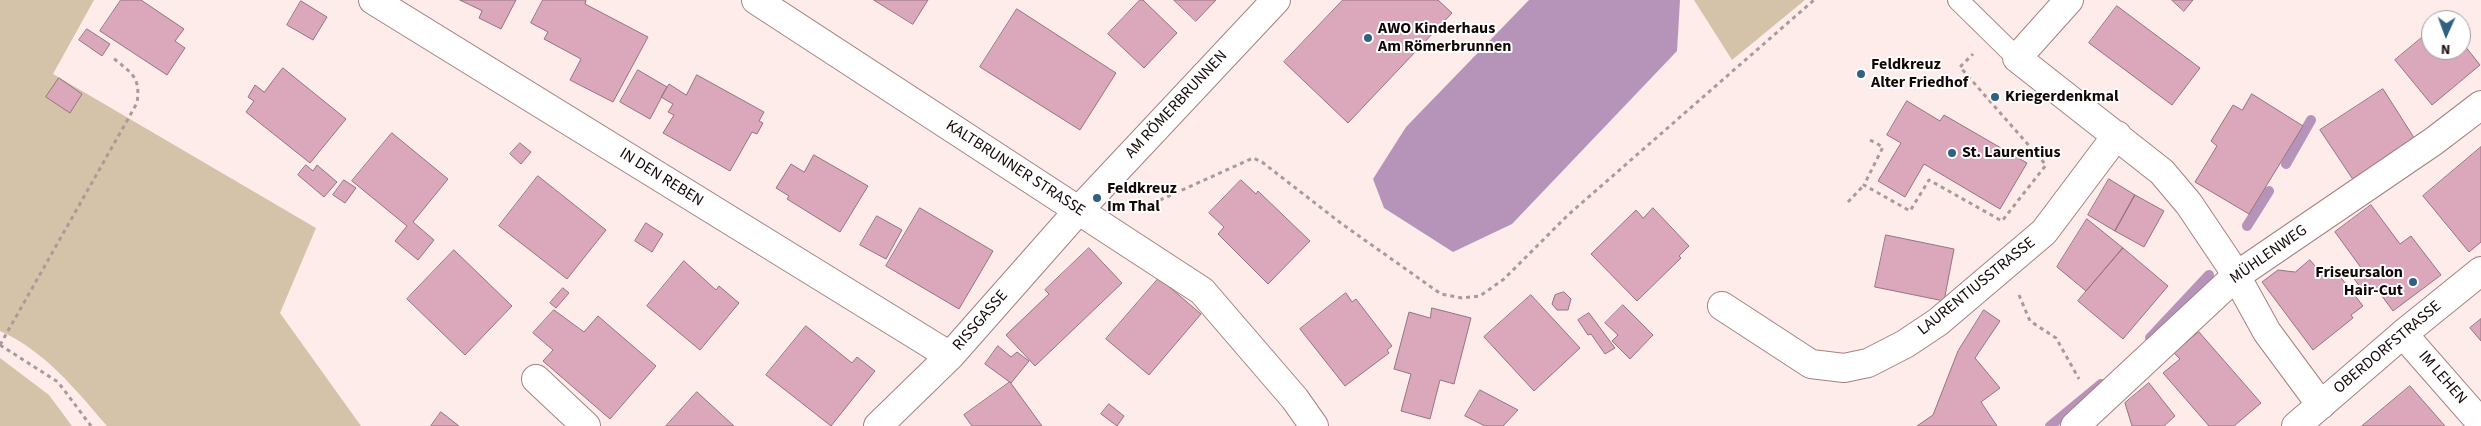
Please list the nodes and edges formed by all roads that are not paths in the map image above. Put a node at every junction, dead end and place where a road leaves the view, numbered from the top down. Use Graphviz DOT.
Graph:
graph roads {
  1 [pos="373,0"];
  2 [pos="756,0"];
  3 [pos="1276,0"];
  4 [pos="1958,0"];
  5 [pos="2069,0"];
  6 [pos="2017,58"];
  7 [pos="2481,105"];
  8 [pos="2117,135"];
  9 [pos="1078,210"];
  10 [pos="2228,262"];
  11 [pos="2481,271"];
  12 [pos="1722,306"];
  13 [pos="2403,334"];
  14 [pos="950,356"];
  15 [pos="536,379"];
  16 [pos="2321,405"];
  17 [pos="2481,423"];
  18 [pos="586,426"];
  19 [pos="878,426"];
  20 [pos="1314,426"];
  21 [pos="2075,426"];
  22 [pos="2296,426"];
  1 -- 14 [label="street, IN DEN REBEN"];
  2 -- 9 [label="street, KALTBRUNNER STRASSE"];
  3 -- 9 [label="street, AM RÖMERBRUNNEN"];
  4 -- 6 [label="lane"];
  5 -- 6 [label="street"];
  6 -- 8 [label="street"];
  7 -- 10 [label="street, MÜHLENWEG"];
  8 -- 10 [label="street"];
  8 -- 12 [label="street, LAURENTIUSSTRASSE"];
  9 -- 14 [label="street, RISSGASSE"];
  9 -- 20 [label="street, KALTBRUNNER STRASSE"];
  10 -- 16 [label="street"];
  10 -- 21 [label="street, MÜHLENWEG"];
  11 -- 13 [label="street, OBERDORFSTRASSE"];
  13 -- 16 [label="street, OBERDORFSTRASSE"];
  13 -- 17 [label="street, IM LEHEN"];
  14 -- 19 [label="street, RISSGASSE"];
  15 -- 18 [label="street"];
  16 -- 22 [label="street, OBERDORFSTRASSE"];
}
